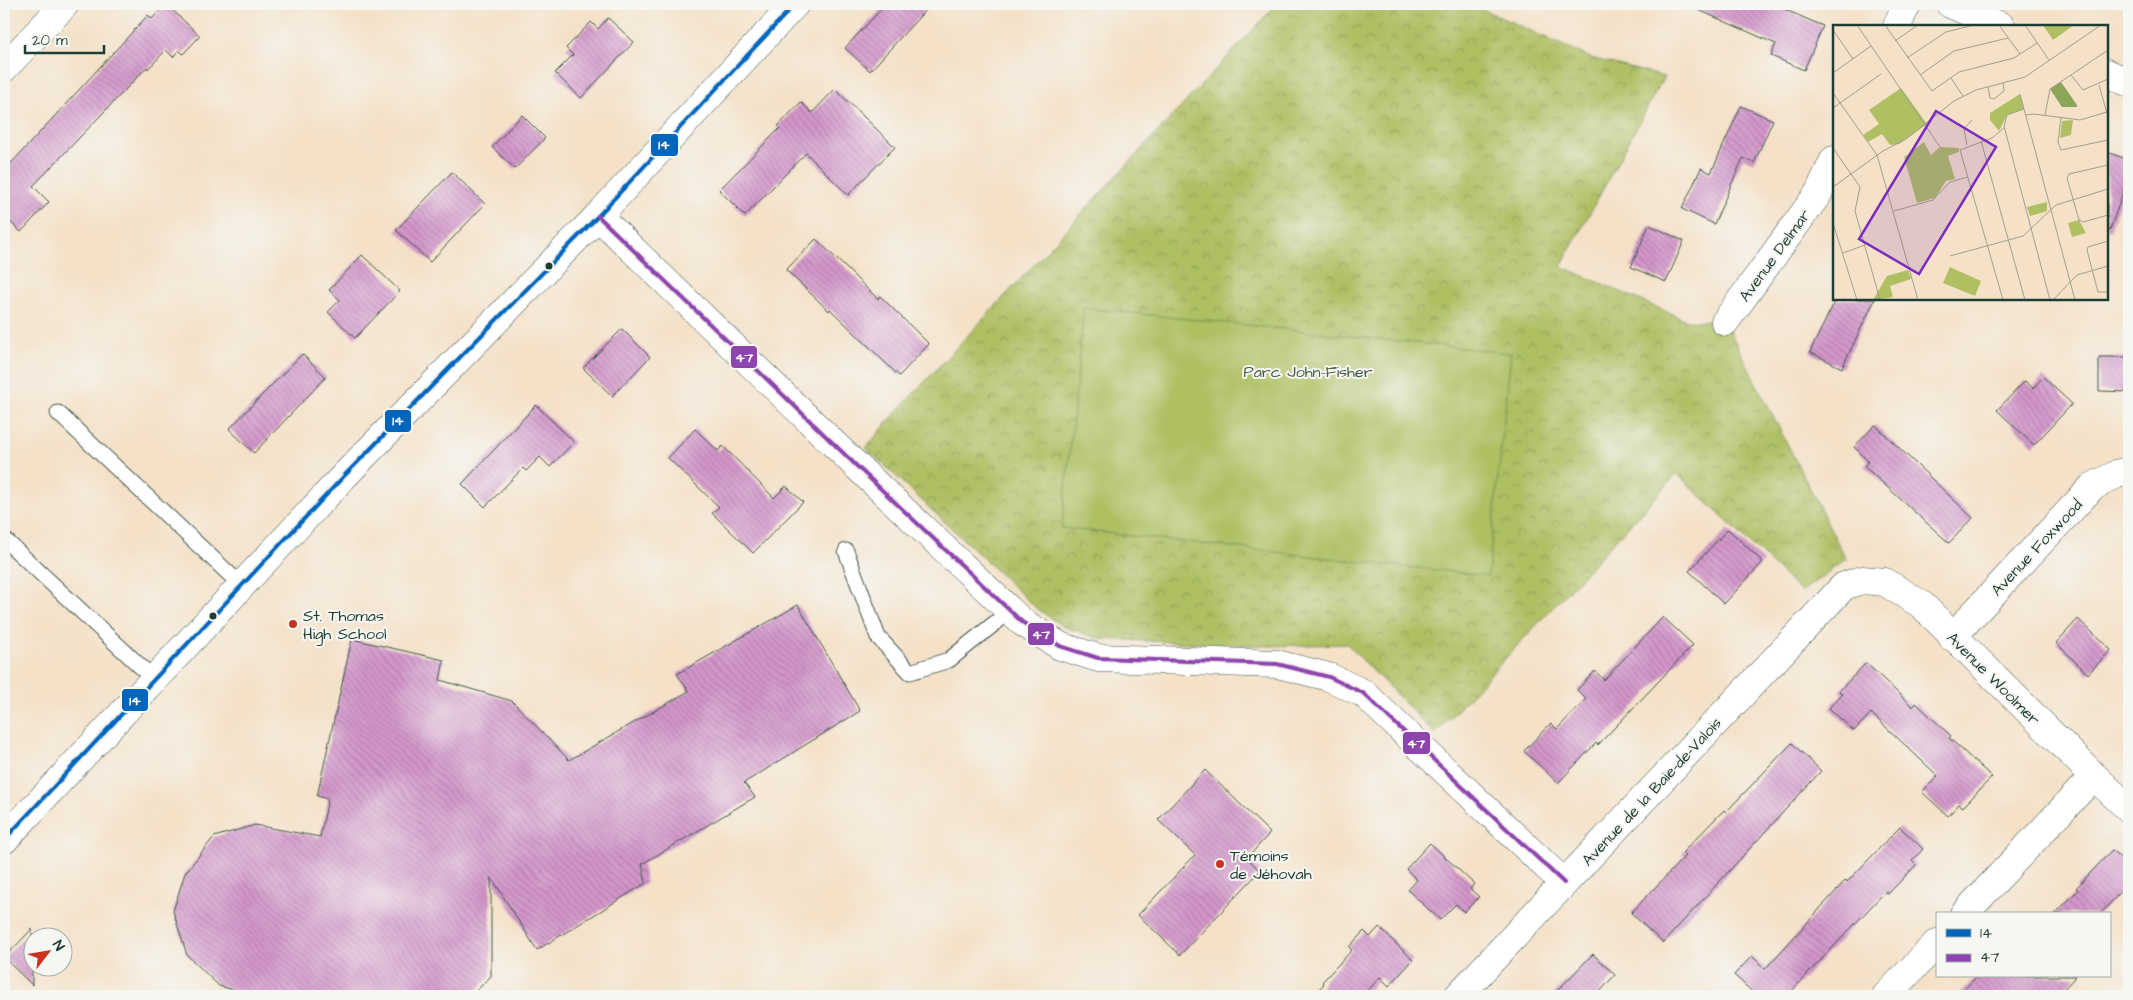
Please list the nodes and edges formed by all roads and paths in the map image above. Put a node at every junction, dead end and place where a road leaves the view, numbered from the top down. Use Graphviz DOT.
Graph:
graph roads {
  1 [pos="65,4"];
  2 [pos="795,4"];
  3 [pos="1907,4"];
  4 [pos="1950,4"];
  5 [pos="1897,25"];
  6 [pos="1999,25"];
  7 [pos="4,68"];
  8 [pos="2108,73"];
  9 [pos="2129,83"];
  10 [pos="1833,162"];
  11 [pos="598,216"];
  12 [pos="1725,322"];
  13 [pos="58,413"];
  14 [pos="2129,473"];
  15 [pos="4,539"];
  16 [pos="846,551"];
  17 [pos="242,586"];
  18 [pos="1844,586"];
  19 [pos="1010,612"];
  20 [pos="1952,636"];
  21 [pos="155,680"];
  22 [pos="2094,776"];
  23 [pos="2129,809"];
  24 [pos="4,840"];
  25 [pos="1564,883"];
  26 [pos="1966,912"];
  27 [pos="1936,944"];
  28 [pos="1458,996"];
  29 [pos="1886,996"];
  1 -- 7 [label="street"];
  2 -- 11 [label="street"];
  3 -- 5 [label="street"];
  4 -- 6 [label="street"];
  8 -- 9 [label="street"];
  10 -- 12 [label="street, Avenue Delmar"];
  11 -- 17 [label="street"];
  11 -- 19 [label="street"];
  13 -- 17 [label="lane"];
  14 -- 20 [label="street, Avenue Foxwood"];
  15 -- 21 [label="lane"];
  16 -- 19 [label="lane"];
  17 -- 21 [label="street"];
  18 -- 20 [label="street, Avenue Woolmer"];
  18 -- 25 [label="street, Avenue de la Baie-de-Valois"];
  19 -- 25 [label="street"];
  20 -- 22 [label="street, Avenue Woolmer"];
  21 -- 24 [label="street"];
  22 -- 23 [label="street, Avenue Woolmer"];
  22 -- 26 [label="street"];
  25 -- 28 [label="street, Avenue de la Baie-de-Valois"];
  27 -- 29 [label="street"];
}
